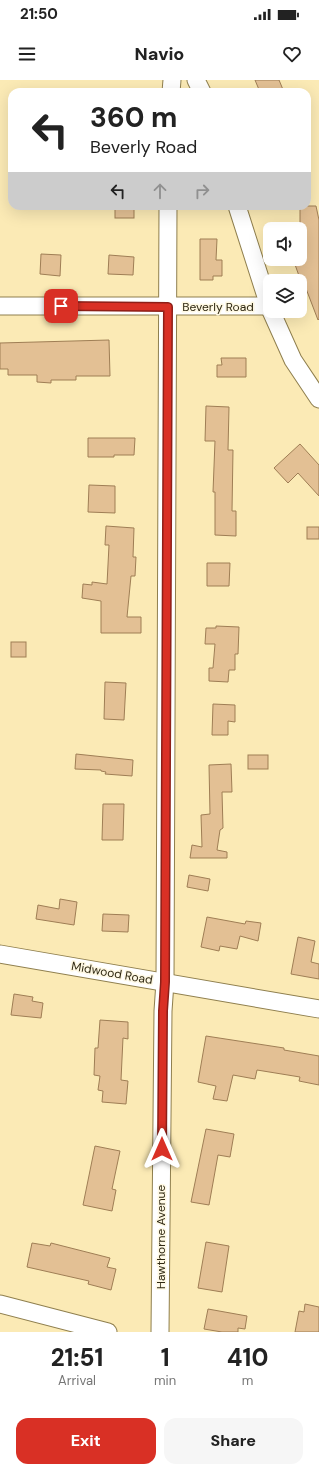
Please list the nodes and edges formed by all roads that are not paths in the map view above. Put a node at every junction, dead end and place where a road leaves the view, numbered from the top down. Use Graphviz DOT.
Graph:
graph roads {
  1 [pos="168,210"];
  2 [pos="238,210"];
  3 [pos="263,287"];
  4 [pos="0,306"];
  5 [pos="168,307"];
  6 [pos="263,309"];
  7 [pos="274,318"];
  8 [pos="319,399"];
  9 [pos="0,954"];
  10 [pos="165,982"];
  11 [pos="319,1009"];
  12 [pos="0,1304"];
  13 [pos="108,1332"];
  14 [pos="160,1332"];
  1 -- 5 [label="street, Hawthorne Avenue"];
  2 -- 3 [label="street"];
  4 -- 5 [label="street, Beverly Road"];
  5 -- 6 [label="street, Beverly Road"];
  5 -- 10 [label="street, Hawthorne Avenue"];
  7 -- 8 [label="street"];
  9 -- 10 [label="street, Midwood Road"];
  10 -- 11 [label="street, Midwood Road"];
  10 -- 14 [label="street, Hawthorne Avenue"];
  12 -- 13 [label="street"];
}
